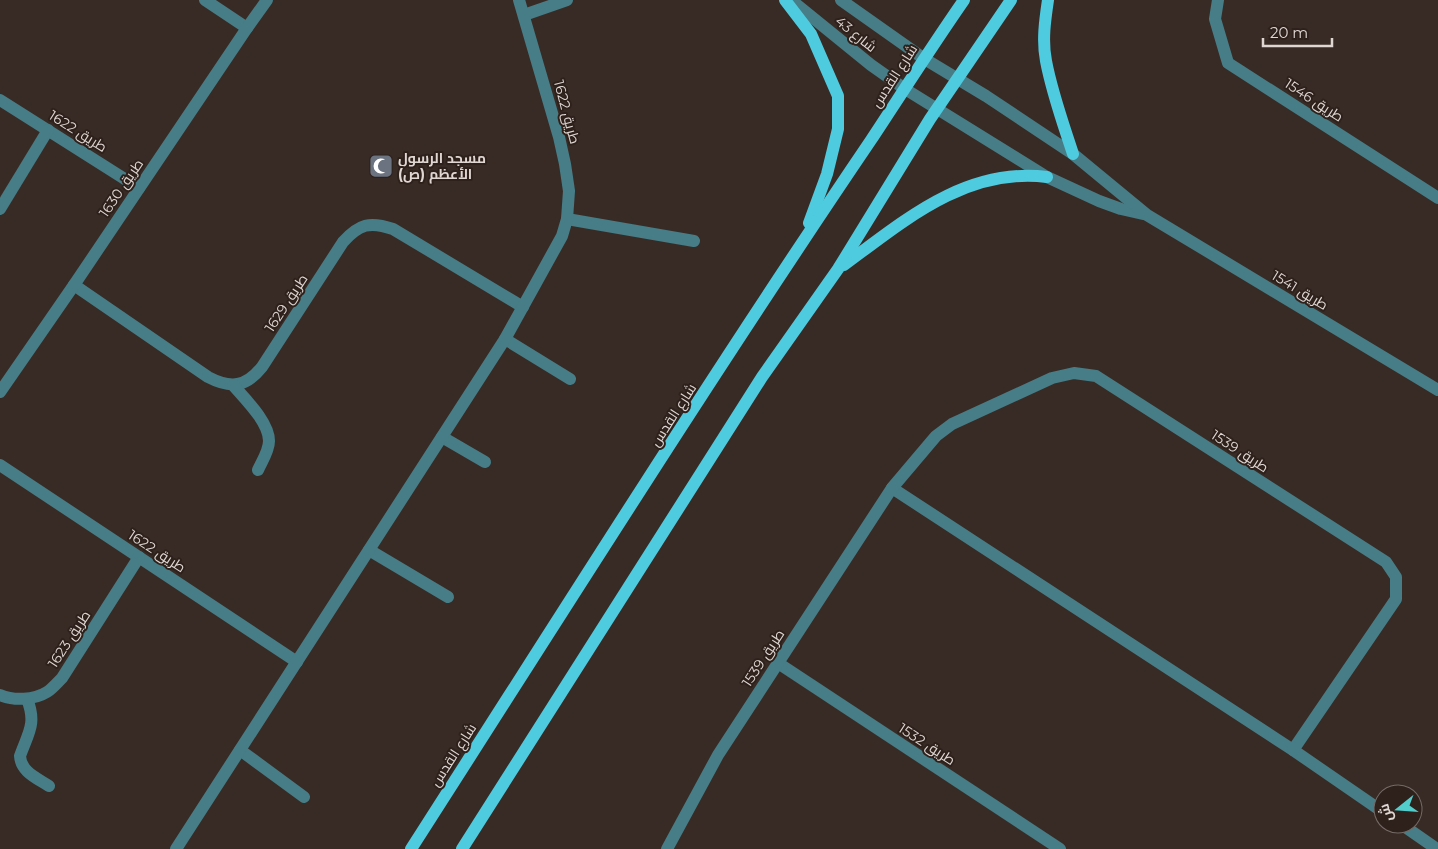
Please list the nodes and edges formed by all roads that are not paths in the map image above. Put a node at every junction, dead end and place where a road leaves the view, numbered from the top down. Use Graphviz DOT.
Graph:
graph roads {
  1 [pos="205,0"];
  2 [pos="267,0"];
  3 [pos="520,0"];
  4 [pos="567,0"];
  5 [pos="785,0"];
  6 [pos="791,0"];
  7 [pos="842,0"];
  8 [pos="964,0"];
  9 [pos="1011,0"];
  10 [pos="1048,0"];
  11 [pos="1218,0"];
  12 [pos="524,15"];
  13 [pos="247,28"];
  14 [pos="923,58"];
  15 [pos="957,78"];
  16 [pos="905,89"];
  17 [pos="0,100"];
  18 [pos="936,108"];
  19 [pos="48,130"];
  20 [pos="1073,154"];
  21 [pos="1047,177"];
  22 [pos="139,188"];
  23 [pos="1438,198"];
  24 [pos="0,209"];
  25 [pos="1147,215"];
  26 [pos="567,219"];
  27 [pos="694,241"];
  28 [pos="802,242"];
  29 [pos="838,269"];
  30 [pos="74,286"];
  31 [pos="523,307"];
  32 [pos="505,340"];
  33 [pos="570,379"];
  34 [pos="233,385"];
  35 [pos="1438,390"];
  36 [pos="0,392"];
  37 [pos="442,437"];
  38 [pos="485,462"];
  39 [pos="0,465"];
  40 [pos="258,470"];
  41 [pos="892,488"];
  42 [pos="369,550"];
  43 [pos="139,557"];
  44 [pos="448,597"];
  45 [pos="297,662"];
  46 [pos="778,663"];
  47 [pos="0,695"];
  48 [pos="27,699"];
  49 [pos="240,750"];
  50 [pos="1293,750"];
  51 [pos="49,786"];
  52 [pos="304,797"];
  53 [pos="1373,805"];
  54 [pos="1416,834"];
  55 [pos="1435,846"];
  56 [pos="176,849"];
  57 [pos="411,849"];
  58 [pos="462,849"];
  59 [pos="667,849"];
  60 [pos="1060,849"];
  1 -- 13 [label="street"];
  2 -- 13 [label="street, طريق 1630"];
  3 -- 12 [label="street, طريق 1622"];
  4 -- 12 [label="street"];
  5 -- 28 [label="main road"];
  6 -- 16 [label="street, شارع 43"];
  7 -- 14 [label="street, شارع 43"];
  8 -- 14 [label="main road, شارع القدس"];
  9 -- 15 [label="main road"];
  10 -- 20 [label="main road"];
  11 -- 23 [label="street, طريق 1546"];
  12 -- 26 [label="street, طريق 1622"];
  13 -- 22 [label="street, طريق 1630"];
  14 -- 15 [label="street, شارع 43"];
  14 -- 16 [label="main road, شارع القدس"];
  15 -- 18 [label="main road"];
  15 -- 20 [label="street, طريق 1541"];
  16 -- 18 [label="street, شارع 43"];
  16 -- 28 [label="main road, شارع القدس"];
  17 -- 19 [label="street, طريق 1622"];
  18 -- 21 [label="street, طريق 1541"];
  18 -- 29 [label="main road"];
  19 -- 22 [label="street, طريق 1622"];
  19 -- 24 [label="street"];
  20 -- 25 [label="street, طريق 1541"];
  21 -- 25 [label="street, طريق 1541"];
  21 -- 29 [label="main road"];
  22 -- 30 [label="street, طريق 1630"];
  25 -- 35 [label="street, طريق 1541"];
  26 -- 27 [label="street"];
  26 -- 31 [label="street, طريق 1622"];
  28 -- 57 [label="main road, شارع القدس"];
  29 -- 58 [label="main road"];
  30 -- 34 [label="street"];
  30 -- 36 [label="street, طريق 1630"];
  31 -- 32 [label="street, طريق 1622"];
  31 -- 34 [label="street, طريق 1629"];
  32 -- 33 [label="street"];
  32 -- 37 [label="street, طريق 1622"];
  34 -- 40 [label="street"];
  37 -- 38 [label="street"];
  37 -- 42 [label="street, طريق 1622"];
  39 -- 43 [label="street, طريق 1622"];
  41 -- 46 [label="street, طريق 1539"];
  41 -- 50 [label="street"];
  41 -- 50 [label="street, طريق 1539"];
  42 -- 44 [label="street"];
  42 -- 45 [label="street, طريق 1622"];
  43 -- 45 [label="street, طريق 1622"];
  43 -- 48 [label="street, طريق 1623"];
  45 -- 49 [label="street, طريق 1622"];
  46 -- 59 [label="street, طريق 1539"];
  46 -- 60 [label="street, طريق 1532"];
  47 -- 48 [label="street, طريق 1623"];
  48 -- 51 [label="street"];
  49 -- 52 [label="street"];
  49 -- 56 [label="street, طريق 1622"];
  50 -- 53 [label="street"];
  54 -- 55 [label="street"];
}
